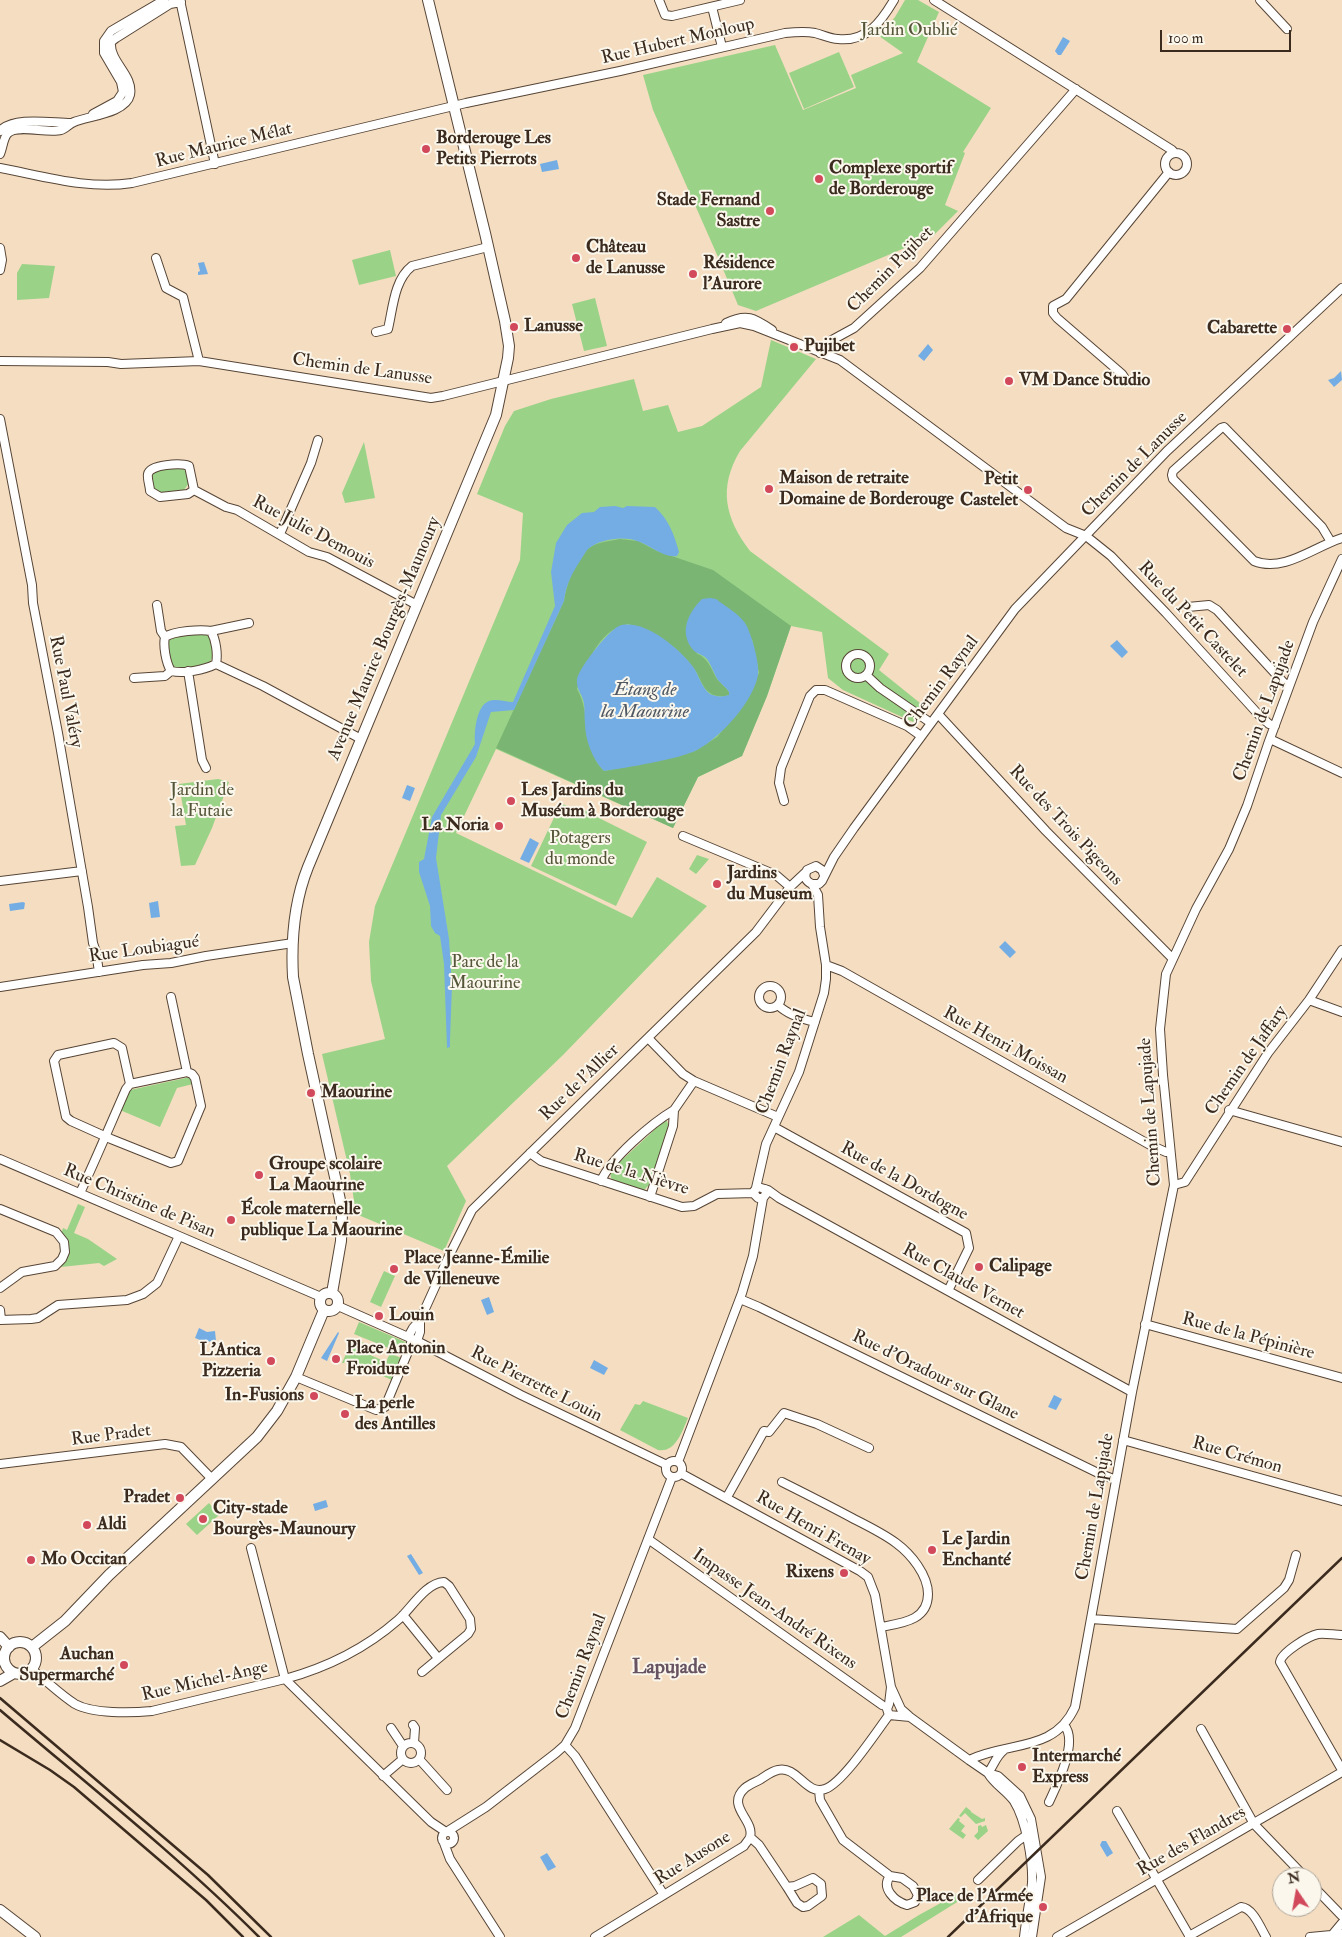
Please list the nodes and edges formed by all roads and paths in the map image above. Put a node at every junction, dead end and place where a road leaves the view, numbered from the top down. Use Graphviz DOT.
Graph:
graph roads {
  1 [pos="164,0"];
  2 [pos="428,0"];
  3 [pos="659,0"];
  4 [pos="740,0"];
  5 [pos="894,0"];
  6 [pos="934,0"];
  7 [pos="1260,0"];
  8 [pos="181,1"];
  9 [pos="712,7"];
  10 [pos="1287,29"];
  11 [pos="722,47"];
  12 [pos="1076,89"];
  13 [pos="453,106"];
  14 [pos="85,119"];
  15 [pos="73,123"];
  16 [pos="0,131"];
  17 [pos="0,154"];
  18 [pos="1175,154"];
  19 [pos="215,164"];
  20 [pos="0,168"];
  21 [pos="1169,172"];
  22 [pos="488,247"];
  23 [pos="0,248"];
  24 [pos="156,258"];
  25 [pos="0,270"];
  26 [pos="1342,288"];
  27 [pos="376,332"];
  28 [pos="820,353"];
  29 [pos="0,361"];
  30 [pos="200,361"];
  31 [pos="505,380"];
  32 [pos="1126,380"];
  33 [pos="0,419"];
  34 [pos="318,440"];
  35 [pos="194,490"];
  36 [pos="280,534"];
  37 [pos="1086,536"];
  38 [pos="1342,538"];
  39 [pos="1331,542"];
  40 [pos="1342,559"];
  41 [pos="157,605"];
  42 [pos="417,605"];
  43 [pos="1188,607"];
  44 [pos="249,623"];
  45 [pos="212,630"];
  46 [pos="165,637"];
  47 [pos="216,664"];
  48 [pos="171,671"];
  49 [pos="188,671"];
  50 [pos="866,675"];
  51 [pos="134,678"];
  52 [pos="1289,685"];
  53 [pos="938,714"];
  54 [pos="931,723"];
  55 [pos="1275,726"];
  56 [pos="921,736"];
  57 [pos="361,739"];
  58 [pos="1270,739"];
  59 [pos="206,768"];
  60 [pos="1342,773"];
  61 [pos="784,801"];
  62 [pos="683,836"];
  63 [pos="834,857"];
  64 [pos="818,867"];
  65 [pos="82,871"];
  66 [pos="806,872"];
  67 [pos="823,878"];
  68 [pos="0,881"];
  69 [pos="810,884"];
  70 [pos="790,886"];
  71 [pos="819,904"];
  72 [pos="293,943"];
  73 [pos="1342,950"];
  74 [pos="1172,958"];
  75 [pos="826,965"];
  76 [pos="100,972"];
  77 [pos="0,987"];
  78 [pos="171,997"];
  79 [pos="1309,1000"];
  80 [pos="778,1005"];
  81 [pos="1342,1012"];
  82 [pos="815,1022"];
  83 [pos="648,1038"];
  84 [pos="189,1073"];
  85 [pos="694,1081"];
  86 [pos="130,1084"];
  87 [pos="674,1110"];
  88 [pos="1230,1110"];
  89 [pos="778,1117"];
  90 [pos="774,1127"];
  91 [pos="105,1136"];
  92 [pos="1342,1142"];
  93 [pos="1170,1152"];
  94 [pos="530,1153"];
  95 [pos="0,1159"];
  96 [pos="601,1181"];
  97 [pos="1174,1185"];
  98 [pos="80,1193"];
  99 [pos="760,1193"];
  100 [pos="650,1197"];
  101 [pos="0,1209"];
  102 [pos="179,1236"];
  103 [pos="0,1288"];
  104 [pos="948,1291"];
  105 [pos="332,1293"];
  106 [pos="321,1297"];
  107 [pos="740,1299"];
  108 [pos="338,1306"];
  109 [pos="0,1310"];
  110 [pos="324,1310"];
  111 [pos="0,1320"];
  112 [pos="1146,1324"];
  113 [pos="412,1339"];
  114 [pos="296,1377"];
  115 [pos="1342,1378"];
  116 [pos="1132,1392"];
  117 [pos="1123,1440"];
  118 [pos="869,1448"];
  119 [pos="678,1462"];
  120 [pos="0,1464"];
  121 [pos="667,1466"];
  122 [pos="682,1474"];
  123 [pos="672,1478"];
  124 [pos="212,1479"];
  125 [pos="1116,1480"];
  126 [pos="782,1482"];
  127 [pos="727,1497"];
  128 [pos="1342,1501"];
  129 [pos="648,1539"];
  130 [pos="251,1548"];
  131 [pos="1296,1555"];
  132 [pos="404,1616"];
  133 [pos="1091,1619"];
  134 [pos="881,1627"];
  135 [pos="1342,1635"];
  136 [pos="0,1637"];
  137 [pos="9,1647"];
  138 [pos="32,1647"];
  139 [pos="438,1658"];
  140 [pos="3,1665"];
  141 [pos="31,1670"];
  142 [pos="14,1672"];
  143 [pos="422,1672"];
  144 [pos="285,1679"];
  145 [pos="0,1681"];
  146 [pos="893,1708"];
  147 [pos="413,1725"];
  148 [pos="1064,1725"];
  149 [pos="392,1728"];
  150 [pos="1201,1729"];
  151 [pos="414,1743"];
  152 [pos="565,1745"];
  153 [pos="403,1746"];
  154 [pos="1004,1750"];
  155 [pos="403,1759"];
  156 [pos="419,1759"];
  157 [pos="969,1760"];
  158 [pos="1342,1771"];
  159 [pos="988,1773"];
  160 [pos="383,1776"];
  161 [pos="448,1790"];
  162 [pos="818,1790"];
  163 [pos="1049,1802"];
  164 [pos="1117,1811"];
  165 [pos="1254,1824"];
  166 [pos="1030,1834"];
  167 [pos="750,1837"];
  168 [pos="448,1838"];
  169 [pos="1295,1867"];
  170 [pos="890,1876"];
  171 [pos="1157,1879"];
  172 [pos="978,1880"];
  173 [pos="787,1887"];
  174 [pos="664,1895"];
  175 [pos="1322,1895"];
  176 [pos="0,1910"];
  177 [pos="1342,1916"];
  178 [pos="1342,1923"];
  179 [pos="1342,1934"];
  180 [pos="1333,1936"];
  181 [pos="35,1937"];
  182 [pos="500,1937"];
  183 [pos="595,1937"];
  184 [pos="1024,1937"];
  185 [pos="1032,1937"];
  186 [pos="1057,1937"];
  187 [pos="1190,1937"];
  188 [pos="1266,1937"];
  189 [pos="1310,1937"];
  1 -- 14 [label="street"];
  2 -- 13 [label="street, Avenue Maurice Bourgès-Maunoury"];
  3 -- 9 [label="street"];
  4 -- 9 [label="street"];
  5 -- 11 [label="street, Rue Hubert Monloup"];
  6 -- 12 [label="street"];
  7 -- 10 [label="street"];
  8 -- 14 [label="street"];
  8 -- 19 [label="street"];
  9 -- 11 [label="street"];
  11 -- 13 [label="street, Rue Hubert Monloup"];
  12 -- 18 [label="street"];
  12 -- 28 [label="street, Chemin Pujibet"];
  13 -- 19 [label="street, Rue Maurice Mélat"];
  13 -- 22 [label="street, Avenue Maurice Bourgès-Maunoury"];
  14 -- 15 [label="street"];
  15 -- 16 [label="street"];
  15 -- 17 [label="street"];
  18 -- 21 [label="street"];
  18 -- 21 [label="street"];
  19 -- 20 [label="street, Rue Maurice Mélat"];
  21 -- 32 [label="street"];
  22 -- 27 [label="street"];
  22 -- 31 [label="street, Avenue Maurice Bourgès-Maunoury"];
  23 -- 25 [label="street"];
  24 -- 30 [label="street"];
  26 -- 37 [label="street, Chemin de Lanusse"];
  28 -- 31 [label="street, Chemin de Lanusse"];
  28 -- 37 [label="street, Chemin de Lanusse"];
  29 -- 30 [label="street, Chemin de Lanusse"];
  30 -- 31 [label="street, Chemin de Lanusse"];
  31 -- 42 [label="street, Avenue Maurice Bourgès-Maunoury"];
  33 -- 65 [label="street, Rue Paul Valéry"];
  34 -- 36 [label="street"];
  35 -- 35 [label="street"];
  35 -- 36 [label="street, Rue Julie Demouis"];
  36 -- 42 [label="street, Rue Julie Demouis"];
  37 -- 53 [label="street, Chemin Raynal"];
  37 -- 55 [label="street, Rue du Petit Castelet"];
  38 -- 39 [label="street"];
  39 -- 39 [label="street"];
  40 -- 52 [label="street, Chemin de Lapujade"];
  41 -- 46 [label="street"];
  42 -- 57 [label="street, Avenue Maurice Bourgès-Maunoury"];
  43 -- 52 [label="street"];
  44 -- 45 [label="street"];
  45 -- 46 [label="street"];
  45 -- 47 [label="street"];
  46 -- 48 [label="street"];
  47 -- 49 [label="street"];
  47 -- 57 [label="street"];
  48 -- 49 [label="street"];
  48 -- 51 [label="street"];
  49 -- 59 [label="street"];
  50 -- 54 [label="street"];
  52 -- 55 [label="street, Chemin de Lapujade"];
  53 -- 54 [label="street, Chemin Raynal"];
  53 -- 74 [label="street, Rue des Trois Pigeons"];
  54 -- 56 [label="street, Chemin Raynal"];
  55 -- 58 [label="street, Chemin de Lapujade"];
  56 -- 61 [label="street"];
  56 -- 63 [label="street, Chemin Raynal"];
  57 -- 72 [label="street, Avenue Maurice Bourgès-Maunoury"];
  58 -- 60 [label="street"];
  58 -- 74 [label="street, Chemin de Lapujade"];
  62 -- 70 [label="street"];
  63 -- 64 [label="street, Chemin Raynal"];
  63 -- 67 [label="street, Chemin Raynal"];
  64 -- 66 [label="street"];
  64 -- 67 [label="street"];
  65 -- 68 [label="street"];
  65 -- 76 [label="street, Rue Paul Valéry"];
  66 -- 69 [label="street"];
  66 -- 70 [label="street, Rue de l'Allier"];
  67 -- 69 [label="street"];
  67 -- 71 [label="street, Chemin Raynal"];
  69 -- 70 [label="street"];
  69 -- 71 [label="street, Chemin Raynal"];
  70 -- 83 [label="street, Rue de l'Allier"];
  71 -- 75 [label="street, Chemin Raynal"];
  72 -- 76 [label="street, Rue Loubiagué"];
  72 -- 105 [label="street, Avenue Maurice Bourgès-Maunoury"];
  73 -- 79 [label="street, Chemin de Jaffary"];
  74 -- 93 [label="street, Chemin de Lapujade"];
  75 -- 82 [label="street, Chemin Raynal"];
  75 -- 93 [label="street, Rue Henri Moissan"];
  76 -- 77 [label="street, Rue Loubiagué"];
  78 -- 84 [label="street"];
  79 -- 81 [label="street"];
  79 -- 88 [label="street, Chemin de Jaffary"];
  80 -- 82 [label="street"];
  82 -- 89 [label="street, Chemin Raynal"];
  83 -- 85 [label="street"];
  83 -- 94 [label="street, Rue de l'Allier"];
  84 -- 86 [label="street"];
  84 -- 91 [label="street"];
  85 -- 87 [label="street"];
  85 -- 89 [label="street"];
  86 -- 91 [label="street"];
  86 -- 91 [label="street"];
  87 -- 96 [label="street"];
  87 -- 100 [label="street"];
  88 -- 92 [label="street"];
  88 -- 97 [label="street, Chemin de Jaffary"];
  89 -- 90 [label="street, Chemin Raynal"];
  90 -- 99 [label="street, Chemin Raynal"];
  90 -- 104 [label="street, Rue de la Dordogne"];
  91 -- 98 [label="street"];
  93 -- 97 [label="street, Chemin de Lapujade"];
  94 -- 96 [label="street, Rue de la Nièvre"];
  94 -- 113 [label="street, Rue de l'Allier"];
  95 -- 98 [label="street, Rue Christine de Pisan"];
  96 -- 100 [label="street, Rue de la Nièvre"];
  97 -- 112 [label="street, Chemin de Lapujade"];
  98 -- 102 [label="street, Rue Christine de Pisan"];
  99 -- 100 [label="street, Rue de la Nièvre"];
  99 -- 104 [label="street, Rue Claude Vernet"];
  99 -- 107 [label="street, Chemin Raynal"];
  101 -- 103 [label="street"];
  102 -- 106 [label="street, Rue Christine de Pisan"];
  102 -- 111 [label="street"];
  104 -- 116 [label="street, Rue Claude Vernet"];
  105 -- 106 [label="street"];
  105 -- 108 [label="street"];
  106 -- 110 [label="street"];
  107 -- 119 [label="street, Chemin Raynal"];
  107 -- 125 [label="street, Rue d'Oradour sur Glane"];
  108 -- 110 [label="street"];
  108 -- 113 [label="street, Rue Pierrette Louin"];
  109 -- 111 [label="street"];
  110 -- 114 [label="street"];
  112 -- 115 [label="street, Rue de la Pépinière"];
  112 -- 116 [label="street, Chemin de Lapujade"];
  113 -- 114 [label="street"];
  113 -- 121 [label="street, Rue Pierrette Louin"];
  114 -- 124 [label="street"];
  116 -- 117 [label="street, Chemin de Lapujade"];
  117 -- 125 [label="street, Chemin de Lapujade"];
  117 -- 128 [label="street, Rue Crémon"];
  118 -- 127 [label="street"];
  119 -- 121 [label="street"];
  119 -- 122 [label="street"];
  120 -- 124 [label="street, Rue Pradet"];
  121 -- 123 [label="street"];
  122 -- 123 [label="street"];
  122 -- 127 [label="street, Rue Henri Frenay"];
  123 -- 129 [label="street, Chemin Raynal"];
  124 -- 138 [label="street"];
  125 -- 133 [label="street, Chemin de Lapujade"];
  126 -- 134 [label="street"];
  127 -- 134 [label="street, Rue Henri Frenay"];
  129 -- 146 [label="street, Impasse Jean-André Rixens"];
  129 -- 152 [label="street, Chemin Raynal"];
  130 -- 144 [label="street"];
  131 -- 133 [label="street"];
  132 -- 139 [label="street"];
  132 -- 139 [label="street"];
  132 -- 144 [label="street"];
  133 -- 148 [label="street, Chemin de Lapujade"];
  134 -- 146 [label="street, Rue Henri Frenay"];
  135 -- 158 [label="street"];
  136 -- 137 [label="street"];
  137 -- 138 [label="street"];
  137 -- 140 [label="street"];
  138 -- 141 [label="street"];
  139 -- 143 [label="street"];
  140 -- 142 [label="street"];
  141 -- 142 [label="street"];
  141 -- 144 [label="street, Rue Michel-Ange"];
  142 -- 145 [label="street"];
  144 -- 160 [label="street, Rue Michel-Ange"];
  146 -- 157 [label="street, Impasse Jean-André Rixens"];
  146 -- 162 [label="street"];
  147 -- 151 [label="street"];
  148 -- 154 [label="street"];
  148 -- 163 [label="street"];
  149 -- 153 [label="street"];
  150 -- 165 [label="street"];
  151 -- 153 [label="street"];
  151 -- 156 [label="street"];
  152 -- 168 [label="street, Chemin Raynal"];
  152 -- 174 [label="street"];
  153 -- 155 [label="street"];
  154 -- 157 [label="street"];
  154 -- 159 [label="street"];
  155 -- 156 [label="street"];
  155 -- 160 [label="street"];
  156 -- 161 [label="street"];
  157 -- 159 [label="street"];
  158 -- 165 [label="street, Rue des Flandres"];
  159 -- 166 [label="street"];
  160 -- 168 [label="street, Rue Michel-Ange"];
  162 -- 167 [label="street, Rue Ausone"];
  162 -- 170 [label="street"];
  164 -- 171 [label="street"];
  165 -- 169 [label="street"];
  165 -- 171 [label="street, Rue des Flandres"];
  166 -- 172 [label="street"];
  166 -- 184 [label="street"];
  166 -- 185 [label="street"];
  167 -- 173 [label="street"];
  167 -- 174 [label="street, Rue Ausone"];
  168 -- 182 [label="street"];
  171 -- 186 [label="street, Rue des Flandres"];
  171 -- 187 [label="street"];
  173 -- 173 [label="street"];
  174 -- 183 [label="street, Rue Ausone"];
  175 -- 177 [label="street"];
  176 -- 181 [label="street"];
  178 -- 180 [label="street"];
  179 -- 180 [label="street"];
  180 -- 189 [label="street"];
  187 -- 188 [label="street"];
}
